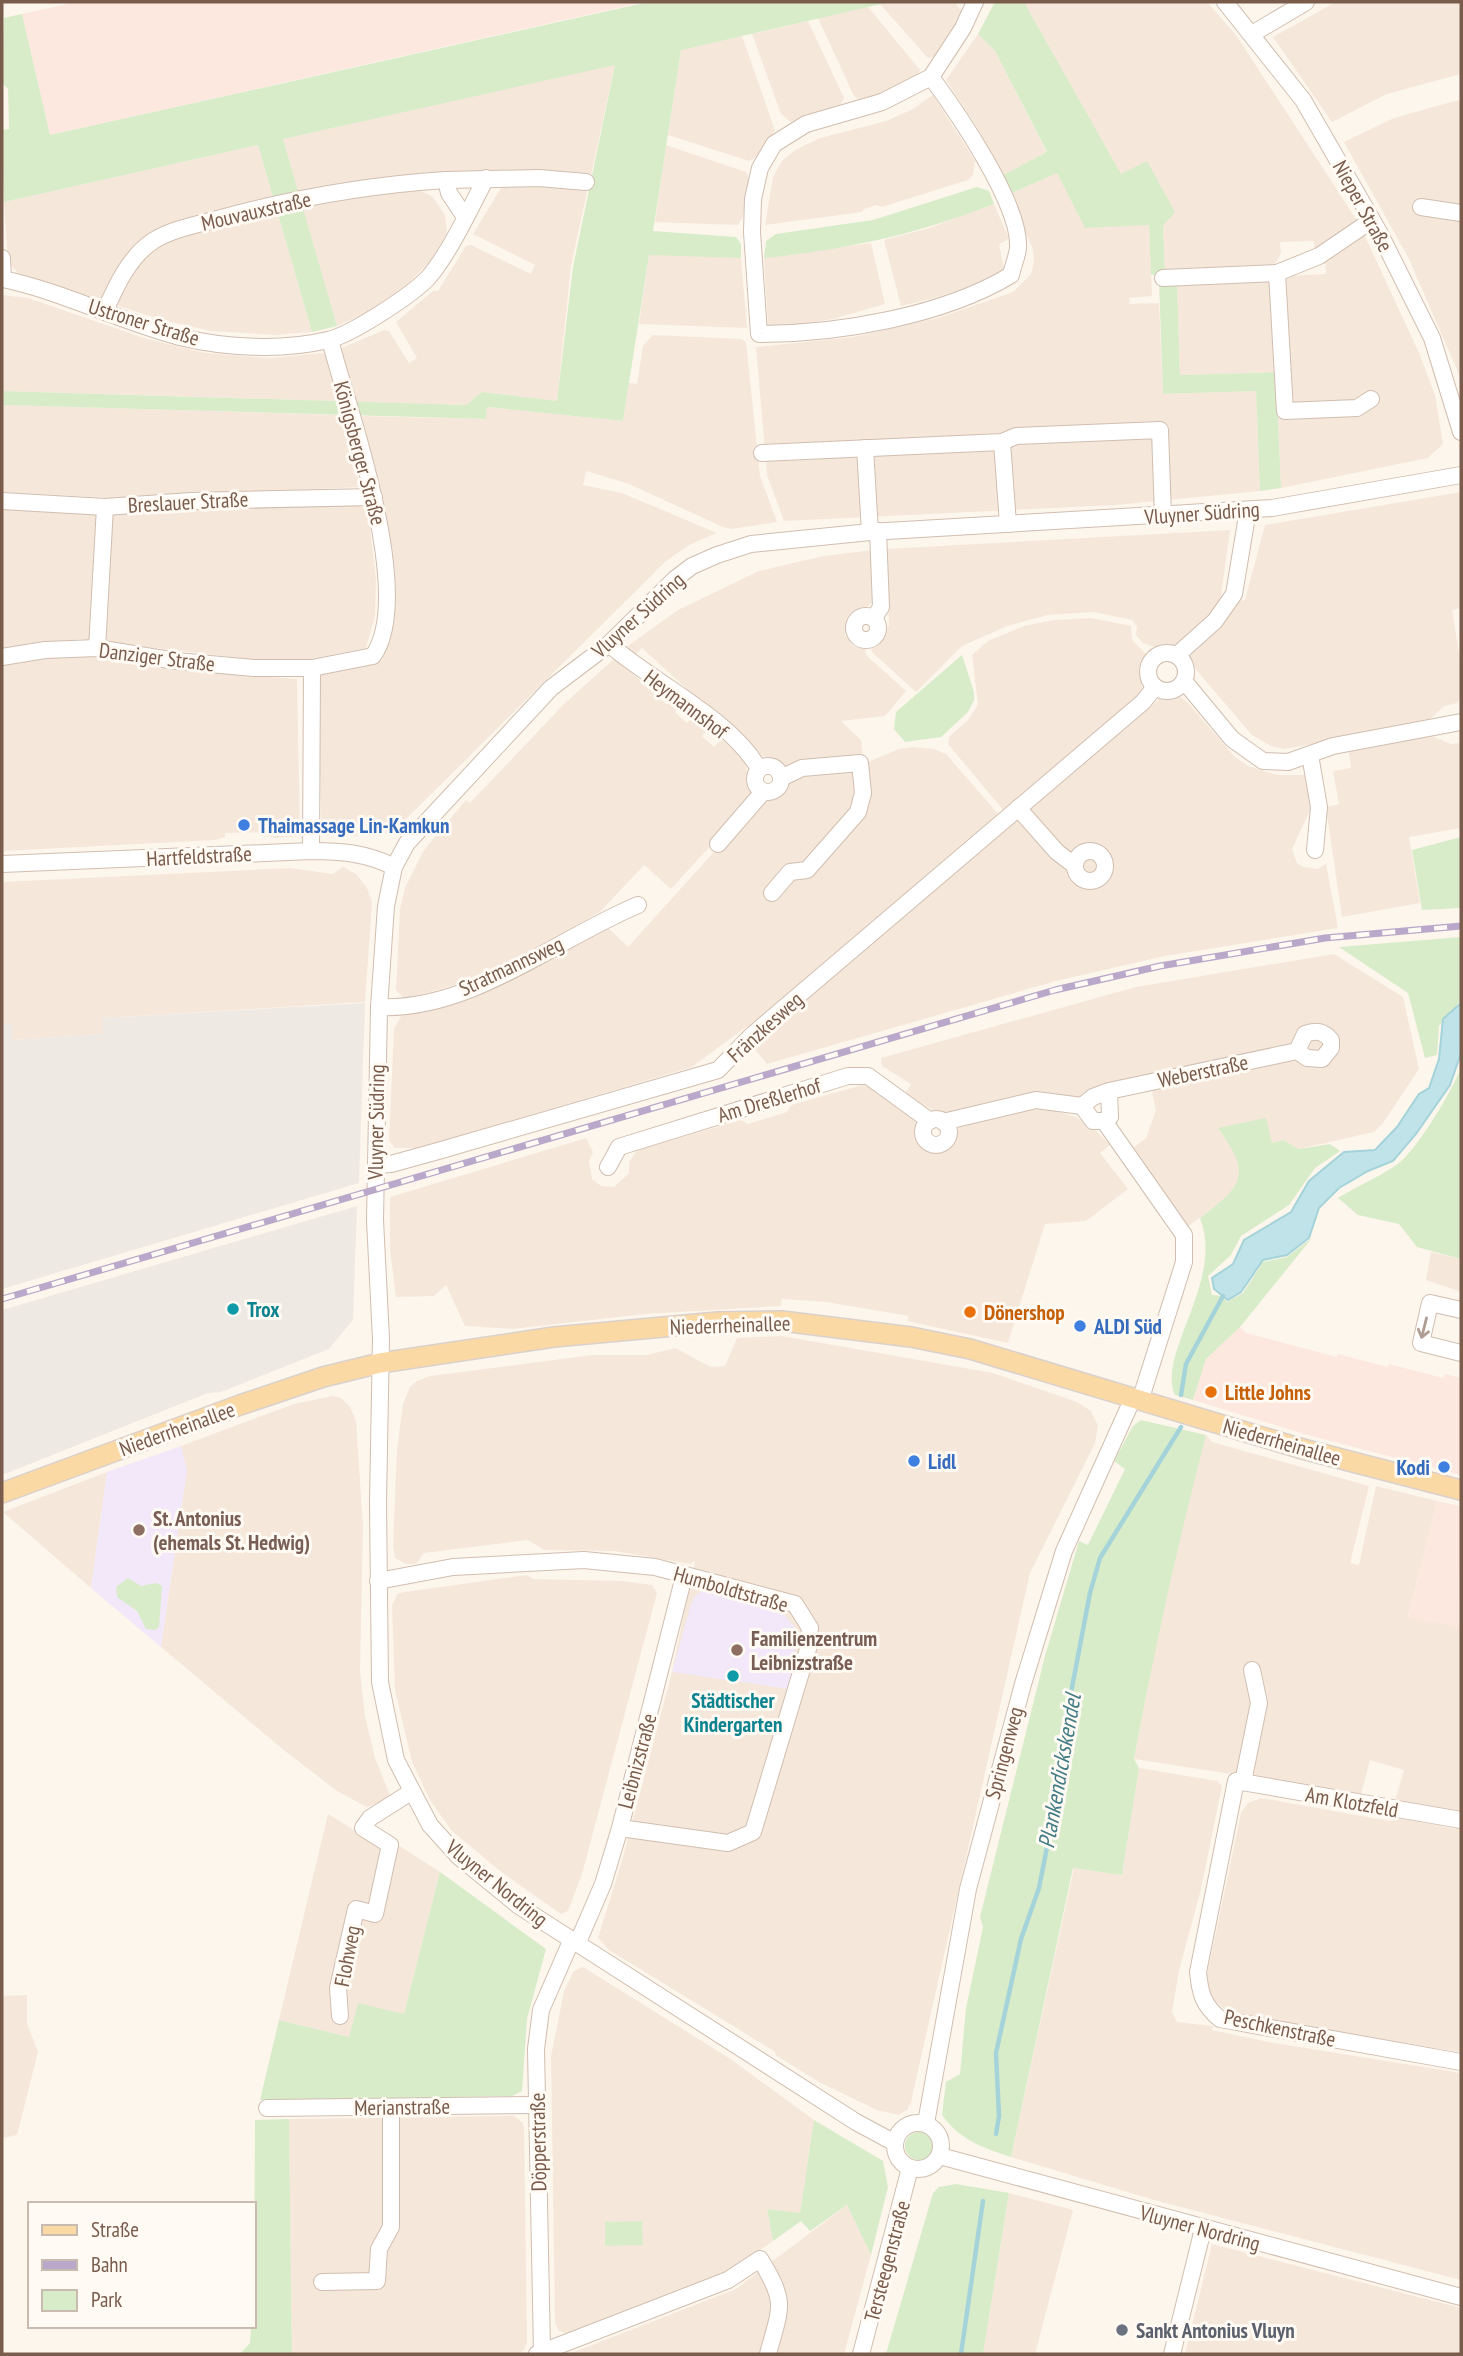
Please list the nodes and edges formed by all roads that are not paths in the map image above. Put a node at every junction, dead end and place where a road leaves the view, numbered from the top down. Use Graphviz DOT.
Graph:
graph roads {
  1 [pos="975,2"];
  2 [pos="1226,2"];
  3 [pos="1306,2"];
  4 [pos="1252,34"];
  5 [pos="931,77"];
  6 [pos="486,178"];
  7 [pos="446,180"];
  8 [pos="586,182"];
  9 [pos="1421,207"];
  10 [pos="1461,213"];
  11 [pos="465,217"];
  12 [pos="1372,220"];
  13 [pos="2,258"];
  14 [pos="1278,273"];
  15 [pos="1163,278"];
  16 [pos="2,279"];
  17 [pos="105,311"];
  18 [pos="330,340"];
  19 [pos="1371,399"];
  20 [pos="1461,432"];
  21 [pos="1002,442"];
  22 [pos="865,448"];
  23 [pos="762,453"];
  24 [pos="1461,475"];
  25 [pos="374,497"];
  26 [pos="2,501"];
  27 [pos="104,508"];
  28 [pos="1248,510"];
  29 [pos="1163,517"];
  30 [pos="1008,524"];
  31 [pos="874,531"];
  32 [pos="874,618"];
  33 [pos="609,644"];
  34 [pos="97,648"];
  35 [pos="1177,654"];
  36 [pos="2,657"];
  37 [pos="312,668"];
  38 [pos="1184,681"];
  39 [pos="1155,687"];
  40 [pos="1461,722"];
  41 [pos="1310,755"];
  42 [pos="759,769"];
  43 [pos="781,778"];
  44 [pos="763,792"];
  45 [pos="1018,808"];
  46 [pos="718,844"];
  47 [pos="1315,850"];
  48 [pos="311,851"];
  49 [pos="2,864"];
  50 [pos="1074,865"];
  51 [pos="394,867"];
  52 [pos="772,893"];
  53 [pos="638,905"];
  54 [pos="379,1007"];
  55 [pos="1297,1051"];
  56 [pos="1109,1091"];
  57 [pos="1082,1106"];
  58 [pos="1104,1121"];
  59 [pos="376,1165"];
  60 [pos="608,1167"];
  61 [pos="1461,1310"];
  62 [pos="1461,1353"];
  63 [pos="380,1363"];
  64 [pos="1136,1399"];
  65 [pos="1461,1490"];
  66 [pos="2,1493"];
  67 [pos="684,1576"];
  68 [pos="377,1581"];
  69 [pos="1252,1670"];
  70 [pos="1240,1781"];
  71 [pos="411,1792"];
  72 [pos="1461,1820"];
  73 [pos="620,1828"];
  74 [pos="575,1940"];
  75 [pos="340,2016"];
  76 [pos="1461,2062"];
  77 [pos="536,2105"];
  78 [pos="391,2107"];
  79 [pos="267,2108"];
  80 [pos="926,2123"];
  81 [pos="895,2143"];
  82 [pos="940,2156"];
  83 [pos="910,2168"];
  84 [pos="1203,2228"];
  85 [pos="322,2282"];
  86 [pos="1461,2297"];
  87 [pos="540,2353"];
  88 [pos="768,2354"];
  89 [pos="862,2354"];
  90 [pos="1172,2354"];
  1 -- 5 [label="street"];
  2 -- 4 [label="street, Nieper Straße"];
  3 -- 4 [label="street"];
  4 -- 12 [label="street, Nieper Straße"];
  5 -- 5 [label="street"];
  6 -- 7 [label="street, Mouvauxstraße"];
  6 -- 8 [label="street, Mouvauxstraße"];
  6 -- 11 [label="street, Ustroner Straße"];
  7 -- 11 [label="street"];
  7 -- 17 [label="street, Mouvauxstraße"];
  9 -- 10 [label="street"];
  11 -- 18 [label="street, Ustroner Straße"];
  12 -- 14 [label="street"];
  12 -- 20 [label="street, Nieper Straße"];
  13 -- 16 [label="street, Ustroner Straße"];
  14 -- 15 [label="street"];
  14 -- 19 [label="street"];
  16 -- 17 [label="street, Ustroner Straße"];
  17 -- 18 [label="street, Ustroner Straße"];
  18 -- 25 [label="street, Königsberger Straße"];
  21 -- 22 [label="street"];
  21 -- 29 [label="street"];
  21 -- 30 [label="street"];
  22 -- 23 [label="street"];
  22 -- 31 [label="street"];
  24 -- 28 [label="street, Vluyner Südring"];
  25 -- 27 [label="street, Breslauer Straße"];
  25 -- 37 [label="street, Königsberger Straße"];
  26 -- 27 [label="street, Breslauer Straße"];
  27 -- 34 [label="street"];
  28 -- 29 [label="street, Vluyner Südring"];
  28 -- 35 [label="street"];
  29 -- 30 [label="street, Vluyner Südring"];
  30 -- 31 [label="street, Vluyner Südring"];
  31 -- 32 [label="street"];
  31 -- 33 [label="street, Vluyner Südring"];
  33 -- 42 [label="street, Heymannshof"];
  33 -- 51 [label="street, Vluyner Südring"];
  34 -- 36 [label="street, Danziger Straße"];
  34 -- 37 [label="street, Danziger Straße"];
  35 -- 38 [label="street"];
  35 -- 39 [label="street"];
  37 -- 48 [label="street"];
  38 -- 39 [label="street"];
  38 -- 41 [label="street"];
  39 -- 45 [label="street, Fränzkesweg"];
  40 -- 41 [label="street"];
  41 -- 47 [label="street"];
  42 -- 43 [label="street, Heymannshof"];
  42 -- 44 [label="street"];
  43 -- 44 [label="street"];
  43 -- 52 [label="street"];
  44 -- 46 [label="street"];
  45 -- 50 [label="street"];
  45 -- 59 [label="street, Fränzkesweg"];
  48 -- 49 [label="street, Hartfeldstraße"];
  48 -- 51 [label="street, Hartfeldstraße"];
  51 -- 54 [label="street, Vluyner Südring"];
  53 -- 54 [label="street, Stratmannsweg"];
  54 -- 59 [label="street, Vluyner Südring"];
  55 -- 56 [label="street, Weberstraße"];
  56 -- 57 [label="street, Weberstraße"];
  56 -- 58 [label="street"];
  57 -- 58 [label="street"];
  57 -- 60 [label="street, Am Dreßlerhof"];
  58 -- 64 [label="street"];
  59 -- 63 [label="street, Vluyner Südring"];
  61 -- 62 [label="street, one-way"];
  63 -- 64 [label="main road, Niederrheinallee"];
  63 -- 66 [label="main road, Niederrheinallee"];
  63 -- 68 [label="street, Vluyner Nordring"];
  64 -- 65 [label="main road, Niederrheinallee"];
  64 -- 80 [label="street, Springenweg"];
  67 -- 68 [label="street, Humboldtstraße"];
  67 -- 73 [label="street, Leibnizstraße"];
  67 -- 73 [label="street, Humboldtstraße"];
  68 -- 71 [label="street, Vluyner Nordring"];
  69 -- 70 [label="street"];
  70 -- 72 [label="street, Am Klotzfeld"];
  70 -- 76 [label="street, Peschkenstraße"];
  71 -- 74 [label="street, Vluyner Nordring"];
  71 -- 75 [label="street, Flohweg"];
  73 -- 74 [label="street, Leibnizstraße"];
  74 -- 77 [label="street, Döpperstraße"];
  74 -- 81 [label="street, Vluyner Nordring"];
  77 -- 78 [label="street, Merianstraße"];
  77 -- 87 [label="street, Döpperstraße"];
  78 -- 79 [label="street, Merianstraße"];
  78 -- 85 [label="street"];
  80 -- 81 [label="street"];
  80 -- 82 [label="street"];
  81 -- 83 [label="street"];
  82 -- 83 [label="street"];
  82 -- 84 [label="street, Vluyner Nordring"];
  83 -- 89 [label="street, Tersteegenstraße"];
  84 -- 86 [label="street, Vluyner Nordring"];
  84 -- 90 [label="street"];
  87 -- 88 [label="street, Döpperstraße"];
}
